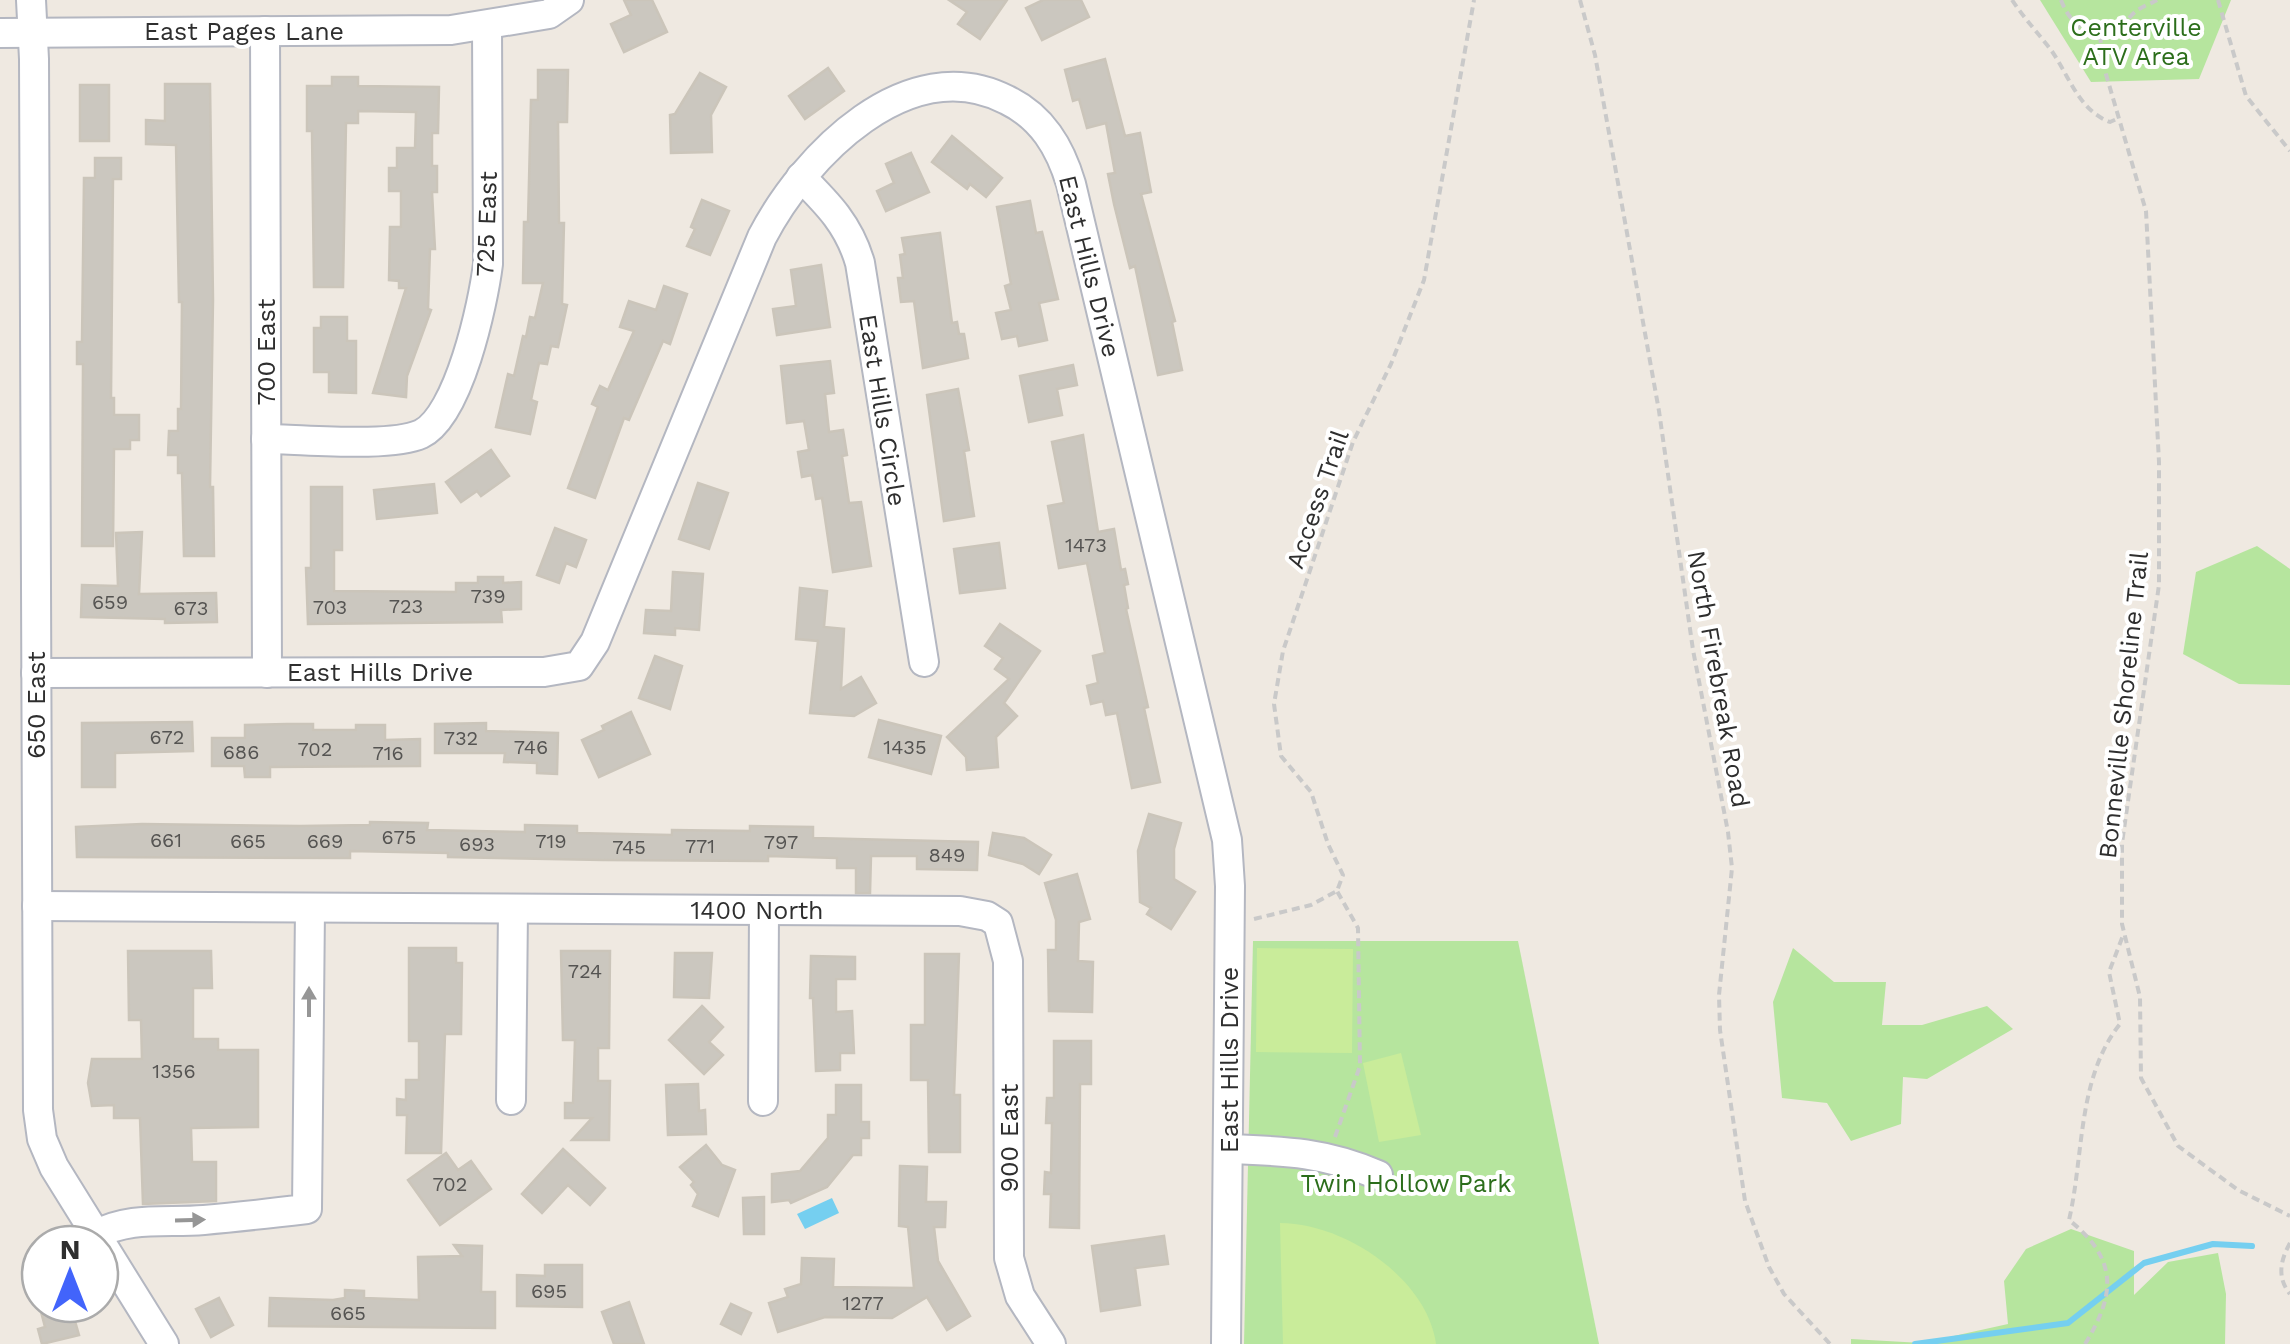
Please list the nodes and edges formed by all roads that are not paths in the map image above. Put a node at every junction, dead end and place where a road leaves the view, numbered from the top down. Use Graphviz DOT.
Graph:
graph roads {
  1 [pos="31,0"];
  2 [pos="569,0"];
  3 [pos="487,26"];
  4 [pos="265,31"];
  5 [pos="0,33"];
  6 [pos="31,33"];
  7 [pos="801,176"];
  8 [pos="266,439"];
  9 [pos="924,662"];
  10 [pos="36,673"];
  11 [pos="266,673"];
  12 [pos="37,906"];
  13 [pos="310,908"];
  14 [pos="513,909"];
  15 [pos="764,910"];
  16 [pos="998,924"];
  17 [pos="511,1100"];
  18 [pos="763,1101"];
  19 [pos="1228,1149"];
  20 [pos="1378,1175"];
  21 [pos="89,1224"];
  22 [pos="114,1224"];
  23 [pos="120,1274"];
  24 [pos="1045,1336"];
  25 [pos="164,1344"];
  26 [pos="1016,1344"];
  27 [pos="1226,1344"];
  1 -- 6 [label="street, 650 East"];
  2 -- 3 [label="street, East Pages Lane"];
  3 -- 4 [label="street, East Pages Lane"];
  3 -- 8 [label="street, 725 East"];
  4 -- 6 [label="street, East Pages Lane"];
  4 -- 8 [label="street, 700 East"];
  5 -- 6 [label="street, East Pages Lane"];
  6 -- 10 [label="street, 650 East"];
  7 -- 9 [label="street, East Hills Circle"];
  7 -- 11 [label="street, East Hills Drive"];
  7 -- 19 [label="street, East Hills Drive"];
  8 -- 11 [label="street, 700 East"];
  10 -- 11 [label="street, East Hills Drive"];
  10 -- 12 [label="street, 650 East"];
  12 -- 13 [label="street, 1400 North"];
  12 -- 21 [label="street, 650 East"];
  13 -- 14 [label="street, 1400 North"];
  22 -- 13 [label="street, one-way"];
  14 -- 15 [label="street, 1400 North"];
  14 -- 17 [label="street"];
  15 -- 16 [label="street, 1400 North"];
  15 -- 18 [label="street"];
  16 -- 24 [label="street, 900 East"];
  19 -- 20 [label="street"];
  19 -- 27 [label="street, East Hills Drive"];
  23 -- 25 [label="street, 650 East"];
  24 -- 26 [label="street"];
}
